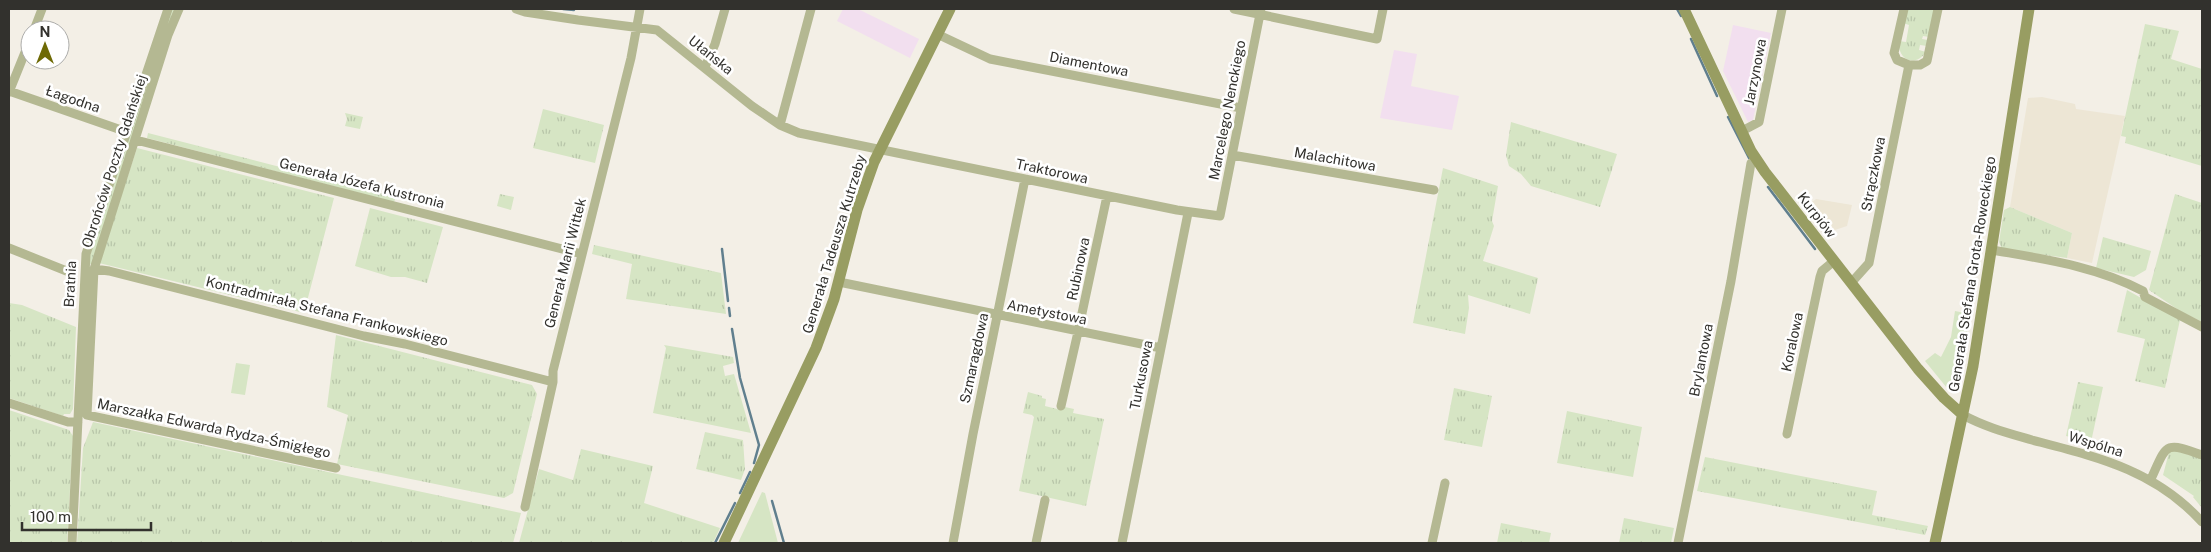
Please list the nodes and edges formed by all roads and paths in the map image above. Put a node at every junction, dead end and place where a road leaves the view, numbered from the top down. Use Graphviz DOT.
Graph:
graph roads {
  1 [pos="168,9"];
  2 [pos="179,9"];
  3 [pos="516,9"];
  4 [pos="640,9"];
  5 [pos="725,9"];
  6 [pos="811,9"];
  7 [pos="950,9"];
  8 [pos="1234,9"];
  9 [pos="1383,9"];
  10 [pos="1684,9"];
  11 [pos="1782,9"];
  12 [pos="1904,9"];
  13 [pos="1938,9"];
  14 [pos="2029,9"];
  15 [pos="1260,11"];
  16 [pos="638,27"];
  17 [pos="936,34"];
  18 [pos="20,65"];
  19 [pos="1909,65"];
  20 [pos="705,67"];
  21 [pos="9,92"];
  22 [pos="1241,108"];
  23 [pos="780,125"];
  24 [pos="1742,131"];
  25 [pos="127,132"];
  26 [pos="136,140"];
  27 [pos="880,148"];
  28 [pos="1232,155"];
  29 [pos="1756,159"];
  30 [pos="1765,172"];
  31 [pos="1025,179"];
  32 [pos="1748,181"];
  33 [pos="1434,190"];
  34 [pos="1107,196"];
  35 [pos="1188,213"];
  36 [pos="1220,216"];
  37 [pos="9,248"];
  38 [pos="1992,250"];
  39 [pos="582,254"];
  40 [pos="1834,261"];
  41 [pos="94,270"];
  42 [pos="69,272"];
  43 [pos="839,282"];
  44 [pos="1851,283"];
  45 [pos="997,316"];
  46 [pos="2202,327"];
  47 [pos="1078,332"];
  48 [pos="1161,348"];
  49 [pos="553,382"];
  50 [pos="9,403"];
  51 [pos="1061,406"];
  52 [pos="87,415"];
  53 [pos="1964,415"];
  54 [pos="78,422"];
  55 [pos="1787,434"];
  56 [pos="2202,455"];
  57 [pos="336,468"];
  58 [pos="2151,479"];
  59 [pos="1445,483"];
  60 [pos="1045,500"];
  61 [pos="525,507"];
  62 [pos="2202,522"];
  63 [pos="72,543"];
  64 [pos="724,543"];
  65 [pos="953,543"];
  66 [pos="1036,543"];
  67 [pos="1122,543"];
  68 [pos="1432,543"];
  69 [pos="1678,543"];
  70 [pos="1935,543"];
  1 -- 25 [label="street, Bratnia"];
  2 -- 26 [label="street, Obrońców Poczty Gdańskiej"];
  3 -- 16 [label="street, Ułańska"];
  4 -- 16 [label="street, Generał Marii Wittek"];
  5 -- 20 [label="street"];
  6 -- 23 [label="street"];
  7 -- 17 [label="street, Generała Tadeusza Kutrzeby"];
  8 -- 15 [label="street"];
  9 -- 15 [label="street"];
  10 -- 24 [label="street, Kurpiów"];
  11 -- 24 [label="street, Jarzynowa"];
  12 -- 19 [label="street"];
  13 -- 19 [label="street"];
  14 -- 38 [label="street, Generała Stefana Grota-Roweckiego"];
  15 -- 22 [label="street, Marcelego Nenckiego"];
  16 -- 20 [label="street, Ułańska"];
  16 -- 39 [label="street, Generał Marii Wittek"];
  17 -- 22 [label="street, Diamentowa"];
  17 -- 27 [label="street, Generała Tadeusza Kutrzeby"];
  18 -- 21 [label="street"];
  19 -- 44 [label="street, Strączkowa"];
  20 -- 23 [label="street, Ułańska"];
  21 -- 25 [label="street, Łagodna"];
  22 -- 28 [label="street, Marcelego Nenckiego"];
  23 -- 27 [label="street, Ułańska"];
  24 -- 29 [label="street, Kurpiów"];
  25 -- 54 [label="street, Bratnia"];
  26 -- 39 [label="street, Generała Józefa Kustronia"];
  26 -- 41 [label="street, Obrońców Poczty Gdańskiej"];
  27 -- 31 [label="street, Traktorowa"];
  27 -- 43 [label="street, Generała Tadeusza Kutrzeby"];
  28 -- 33 [label="street, Malachitowa"];
  28 -- 36 [label="street, Marcelego Nenckiego"];
  29 -- 30 [label="street, Kurpiów"];
  29 -- 32 [label="street, Brylantowa"];
  30 -- 32 [label="street"];
  30 -- 40 [label="street, Kurpiów"];
  31 -- 34 [label="street, Traktorowa"];
  31 -- 45 [label="street, Szmaragdowa"];
  32 -- 69 [label="street, Brylantowa"];
  34 -- 35 [label="street, Traktorowa"];
  34 -- 47 [label="street, Rubinowa"];
  35 -- 36 [label="street, Traktorowa"];
  35 -- 48 [label="street, Turkusowa"];
  37 -- 42 [label="street"];
  38 -- 46 [label="street"];
  38 -- 53 [label="street, Generała Stefana Grota-Roweckiego"];
  39 -- 49 [label="street, Generał Marii Wittek"];
  40 -- 44 [label="street, Kurpiów"];
  40 -- 55 [label="street, Koralowa"];
  41 -- 49 [label="street, Kontradmirała Stefana Frankowskiego"];
  41 -- 52 [label="street, Obrońców Poczty Gdańskiej"];
  43 -- 45 [label="street, Ametystowa"];
  43 -- 64 [label="street, Generała Tadeusza Kutrzeby"];
  44 -- 53 [label="street, Kurpiów"];
  45 -- 47 [label="street, Ametystowa"];
  45 -- 65 [label="street, Szmaragdowa"];
  47 -- 48 [label="street, Ametystowa"];
  47 -- 51 [label="street, Rubinowa"];
  48 -- 67 [label="street, Turkusowa"];
  49 -- 61 [label="street, Generał Marii Wittek"];
  50 -- 54 [label="street"];
  52 -- 57 [label="street, Marszałka Edwarda Rydza-Śmigłego"];
  53 -- 58 [label="street, Wspólna"];
  53 -- 70 [label="street, Generała Stefana Grota-Roweckiego"];
  54 -- 63 [label="street, Bratnia"];
  56 -- 58 [label="street"];
  58 -- 62 [label="street, Wspólna"];
  59 -- 68 [label="street"];
  60 -- 66 [label="street"];
}
